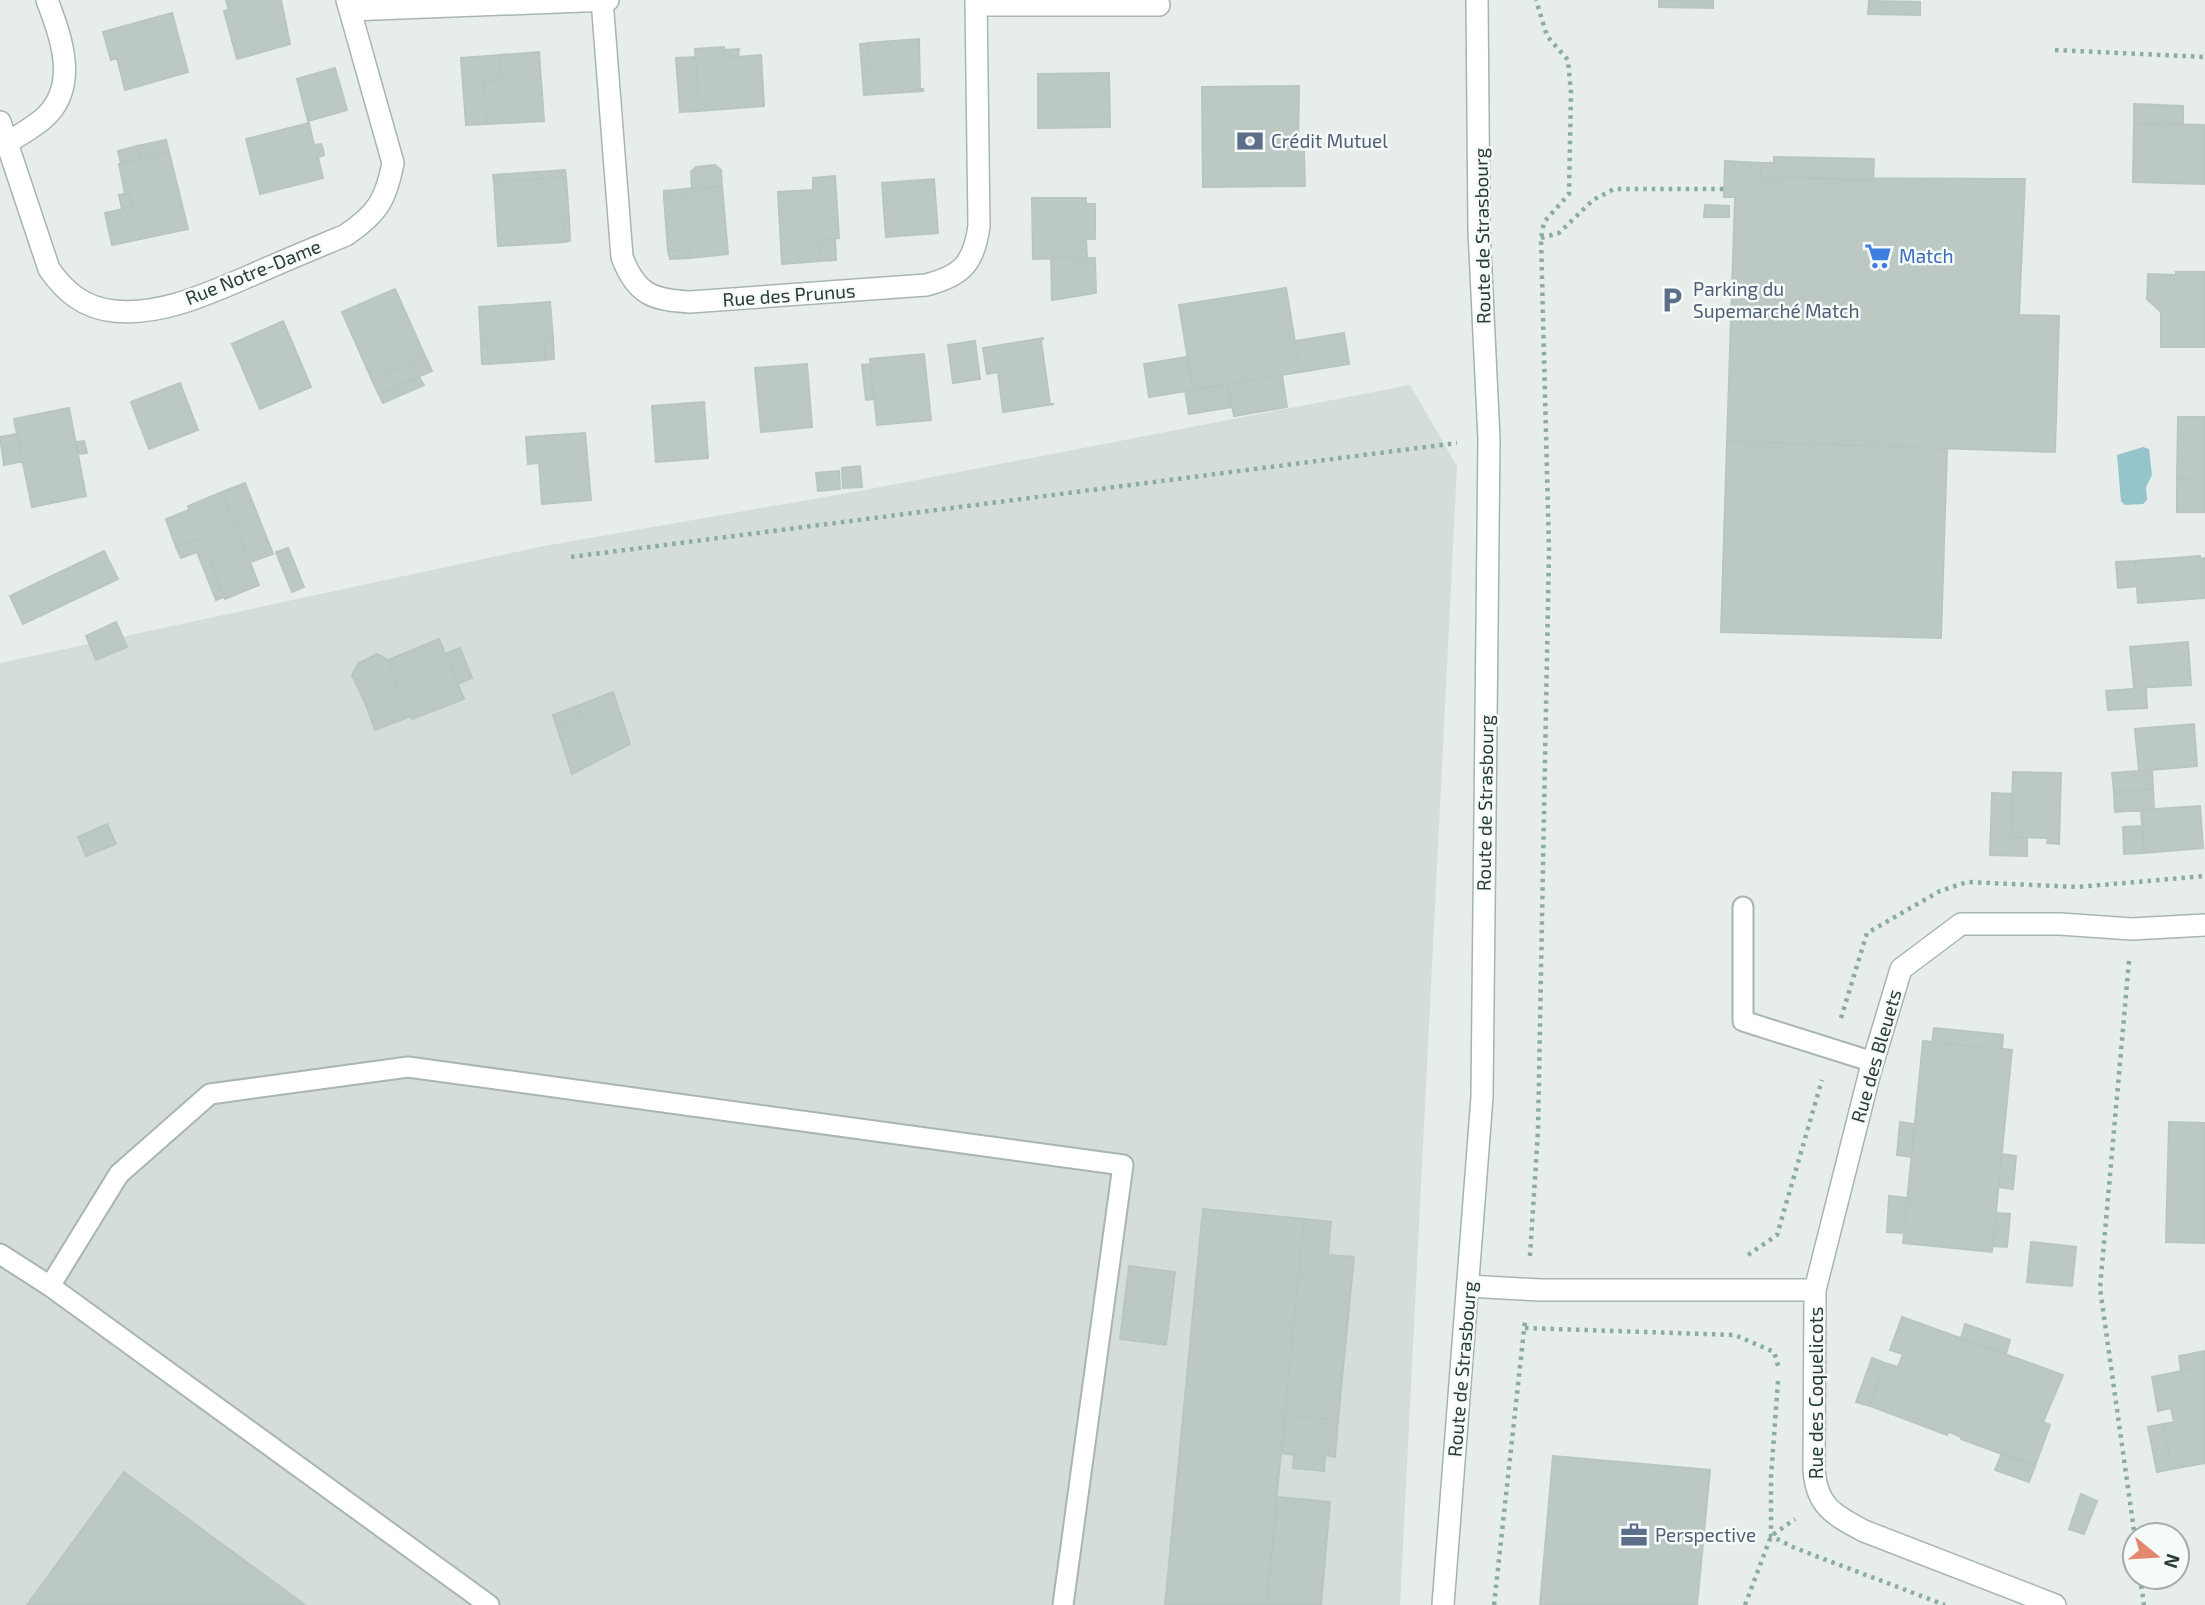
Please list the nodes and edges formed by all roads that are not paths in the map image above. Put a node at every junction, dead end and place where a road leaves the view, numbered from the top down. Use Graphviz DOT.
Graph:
graph roads {
  1 [pos="47,0"];
  2 [pos="608,0"];
  3 [pos="1477,0"];
  4 [pos="602,1"];
  5 [pos="976,3"];
  6 [pos="348,5"];
  7 [pos="1160,5"];
  8 [pos="0,122"];
  9 [pos="6,144"];
  10 [pos="1743,907"];
  11 [pos="2205,925"];
  12 [pos="1872,1062"];
  13 [pos="0,1254"];
  14 [pos="50,1286"];
  15 [pos="1468,1286"];
  16 [pos="1815,1290"];
  17 [pos="489,1605"];
  18 [pos="1063,1605"];
  19 [pos="1443,1605"];
  20 [pos="2055,1605"];
  1 -- 9 [label="street"];
  2 -- 4 [label="street"];
  3 -- 15 [label="street, Route de Strasbourg"];
  4 -- 5 [label="street, Rue des Prunus"];
  4 -- 6 [label="street"];
  5 -- 7 [label="street, Rue des Prunus"];
  6 -- 9 [label="street, Rue Notre-Dame"];
  8 -- 9 [label="street, Rue Notre-Dame"];
  10 -- 12 [label="lane"];
  11 -- 12 [label="street, Rue des Bleuets"];
  12 -- 16 [label="street, Rue des Bleuets"];
  13 -- 14 [label="lane"];
  14 -- 17 [label="lane"];
  14 -- 18 [label="lane"];
  15 -- 16 [label="street, Rue des Coquelicots"];
  15 -- 19 [label="street, Route de Strasbourg"];
  16 -- 20 [label="street, Rue des Coquelicots"];
}
